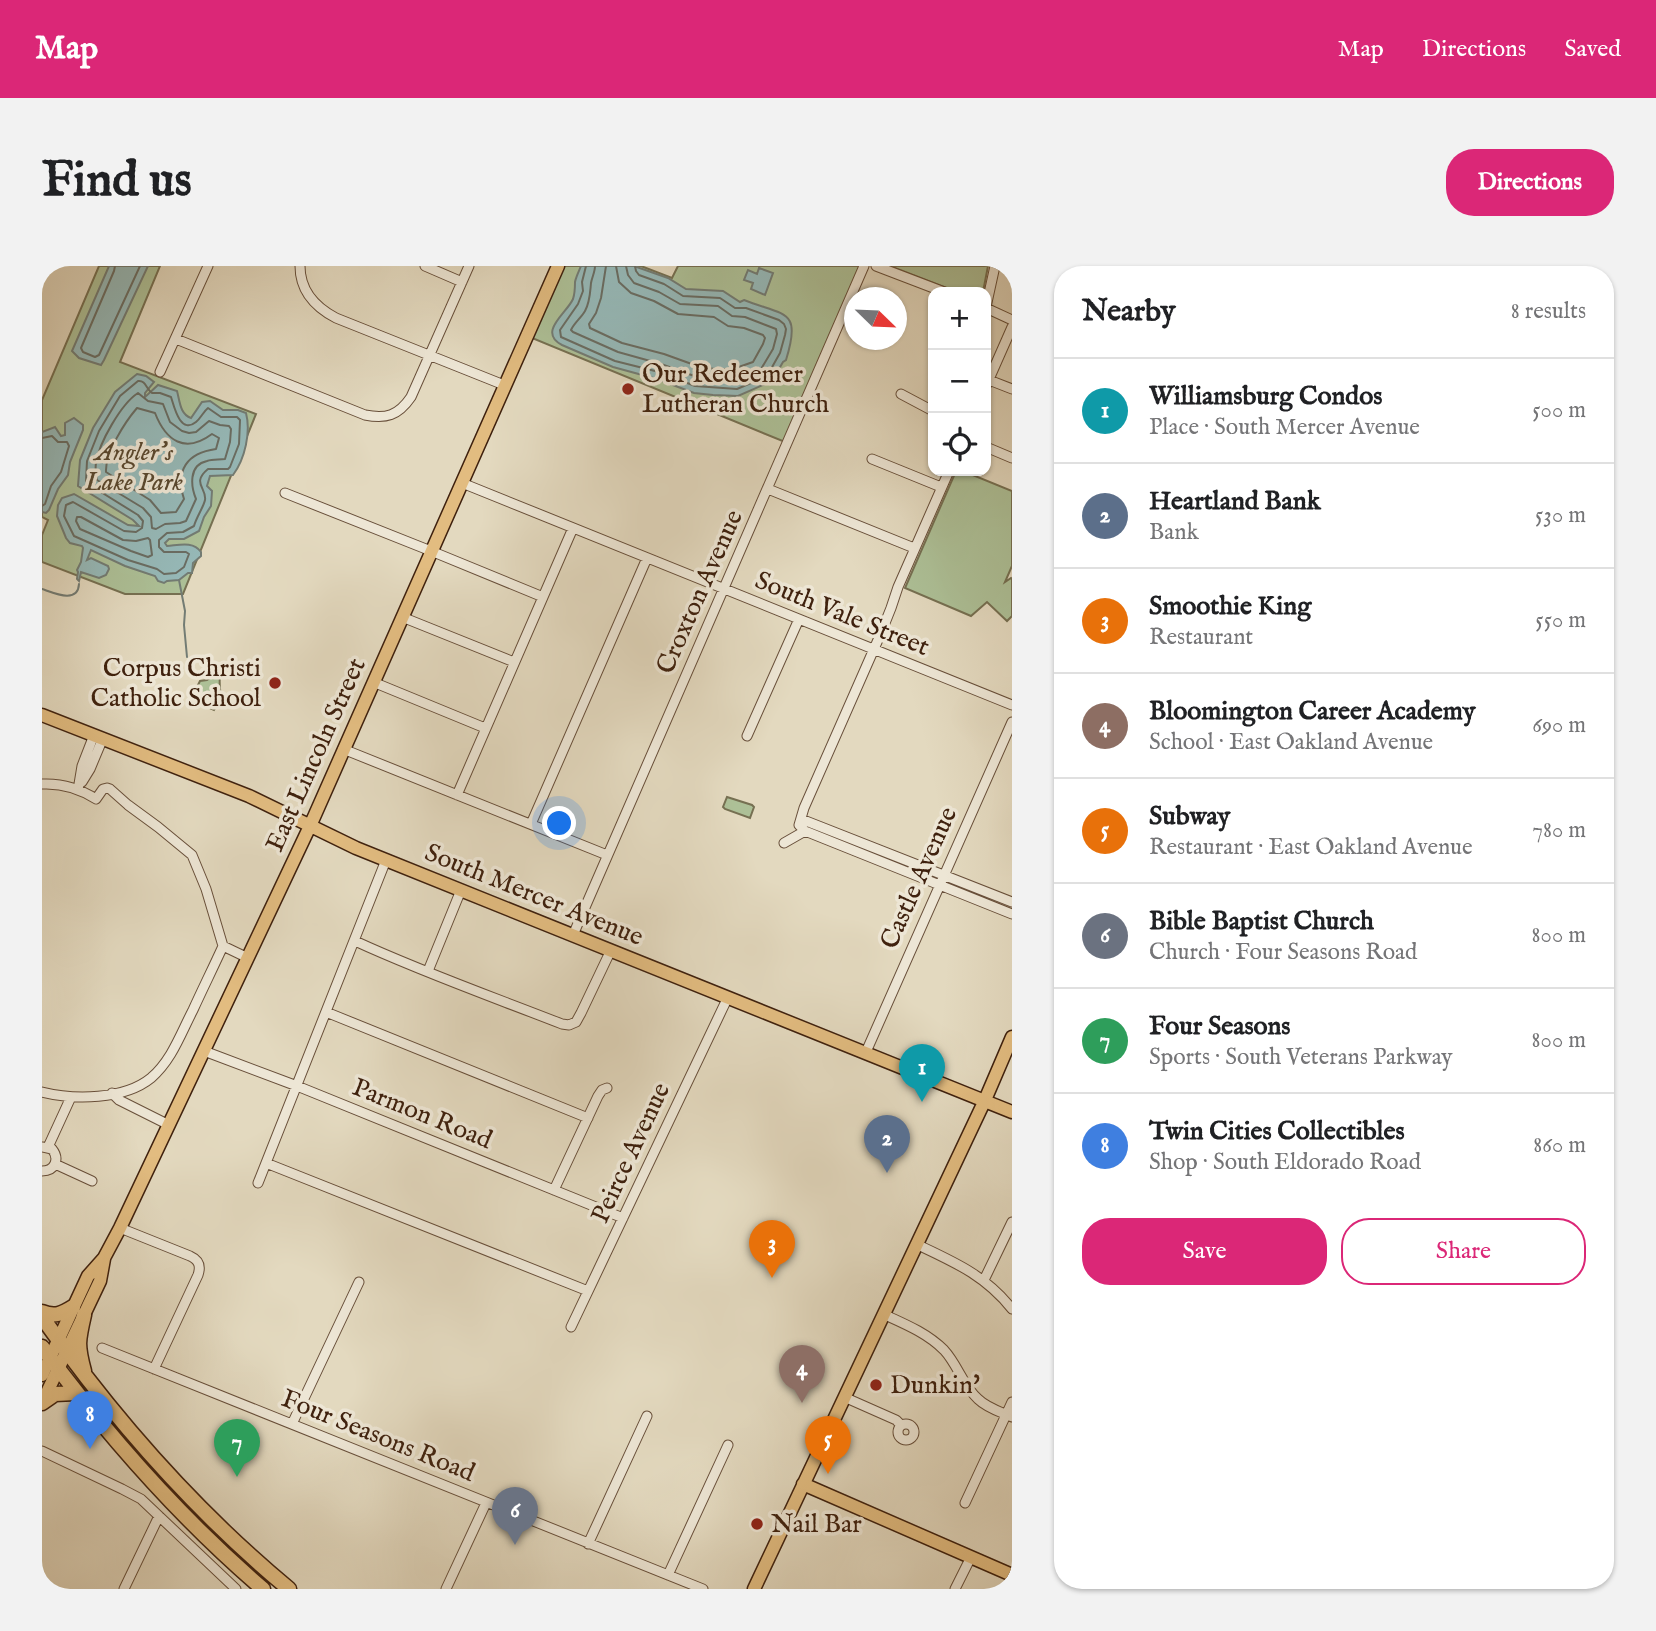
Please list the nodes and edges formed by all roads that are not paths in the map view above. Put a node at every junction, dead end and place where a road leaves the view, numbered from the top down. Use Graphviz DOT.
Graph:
graph roads {
  1 [pos="208,266"];
  2 [pos="300,266"];
  3 [pos="425,266"];
  4 [pos="469,266"];
  5 [pos="558,266"];
  6 [pos="864,266"];
  7 [pos="876,266"];
  8 [pos="995,266"];
  9 [pos="462,282"];
  10 [pos="931,287"];
  11 [pos="990,287"];
  12 [pos="991,310"];
  13 [pos="1012,320"];
  14 [pos="1012,327"];
  15 [pos="176,339"];
  16 [pos="430,355"];
  17 [pos="160,372"];
  18 [pos="991,374"];
  19 [pos="991,384"];
  20 [pos="504,385"];
  21 [pos="1012,389"];
  22 [pos="901,394"];
  23 [pos="928,408"];
  24 [pos="991,449"];
  25 [pos="1012,458"];
  26 [pos="872,459"];
  27 [pos="946,476"];
  28 [pos="462,483"];
  29 [pos="941,487"];
  30 [pos="768,489"];
  31 [pos="285,494"];
  32 [pos="573,528"];
  33 [pos="914,548"];
  34 [pos="431,551"];
  35 [pos="648,558"];
  36 [pos="724,589"];
  37 [pos="543,597"];
  38 [pos="402,617"];
  39 [pos="799,619"];
  40 [pos="873,649"];
  41 [pos="514,662"];
  42 [pos="373,682"];
  43 [pos="1012,705"];
  44 [pos="42,715"];
  45 [pos="1012,722"];
  46 [pos="485,728"];
  47 [pos="99,736"];
  48 [pos="747,736"];
  49 [pos="344,749"];
  50 [pos="42,784"];
  51 [pos="78,790"];
  52 [pos="457,795"];
  53 [pos="801,819"];
  54 [pos="531,824"];
  55 [pos="310,826"];
  56 [pos="804,831"];
  57 [pos="784,843"];
  58 [pos="607,855"];
  59 [pos="386,860"];
  60 [pos="944,875"];
  61 [pos="939,886"];
  62 [pos="461,890"];
  63 [pos="1012,902"];
  64 [pos="1012,914"];
  65 [pos="573,935"];
  66 [pos="355,940"];
  67 [pos="223,946"];
  68 [pos="611,950"];
  69 [pos="248,958"];
  70 [pos="428,971"];
  71 [pos="728,997"];
  72 [pos="326,1012"];
  73 [pos="1012,1038"];
  74 [pos="204,1051"];
  75 [pos="866,1052"];
  76 [pos="297,1086"];
  77 [pos="607,1088"];
  78 [pos="42,1093"];
  79 [pos="111,1093"];
  80 [pos="71,1097"];
  81 [pos="985,1100"];
  82 [pos="1012,1112"];
  83 [pos="588,1118"];
  84 [pos="169,1125"];
  85 [pos="45,1147"];
  86 [pos="266,1163"];
  87 [pos="55,1164"];
  88 [pos="42,1171"];
  89 [pos="92,1181"];
  90 [pos="258,1183"];
  91 [pos="554,1190"];
  92 [pos="623,1218"];
  93 [pos="1012,1222"];
  94 [pos="120,1228"];
  95 [pos="916,1244"];
  96 [pos="984,1280"];
  97 [pos="359,1282"];
  98 [pos="588,1291"];
  99 [pos="1012,1309"];
  100 [pos="79,1311"];
  101 [pos="883,1314"];
  102 [pos="42,1315"];
  103 [pos="571,1327"];
  104 [pos="62,1346"];
  105 [pos="102,1348"];
  106 [pos="50,1358"];
  107 [pos="154,1369"];
  108 [pos="42,1375"];
  109 [pos="86,1379"];
  110 [pos="76,1393"];
  111 [pos="844,1397"];
  112 [pos="1012,1402"];
  113 [pos="42,1403"];
  114 [pos="647,1416"];
  115 [pos="1009,1416"];
  116 [pos="292,1424"];
  117 [pos="901,1425"];
  118 [pos="728,1444"];
  119 [pos="42,1451"];
  120 [pos="803,1484"];
  121 [pos="486,1503"];
  122 [pos="965,1503"];
  123 [pos="159,1516"];
  124 [pos="589,1544"];
  125 [pos="971,1557"];
  126 [pos="668,1575"];
  127 [pos="1012,1575"];
  128 [pos="124,1589"];
  129 [pos="236,1589"];
  130 [pos="263,1589"];
  131 [pos="289,1589"];
  132 [pos="446,1589"];
  133 [pos="703,1589"];
  134 [pos="754,1589"];
  135 [pos="955,1589"];
  1 -- 15 [label="street"];
  2 -- 16 [label="street"];
  3 -- 9 [label="street"];
  4 -- 9 [label="street"];
  5 -- 20 [label="main road, East Lincoln Street"];
  6 -- 30 [label="street, Croxton Avenue"];
  7 -- 10 [label="street"];
  8 -- 11 [label="street"];
  9 -- 16 [label="street"];
  12 -- 13 [label="street"];
  14 -- 18 [label="street"];
  15 -- 16 [label="street"];
  15 -- 17 [label="street"];
  16 -- 20 [label="street"];
  19 -- 21 [label="street"];
  20 -- 28 [label="main road, East Lincoln Street"];
  22 -- 23 [label="street"];
  24 -- 25 [label="street"];
  26 -- 29 [label="street"];
  27 -- 29 [label="street"];
  28 -- 32 [label="street, South Vale Street"];
  28 -- 34 [label="main road, East Lincoln Street"];
  29 -- 33 [label="street"];
  30 -- 33 [label="street"];
  30 -- 36 [label="street, Croxton Avenue"];
  31 -- 34 [label="street"];
  32 -- 35 [label="street, South Vale Street"];
  32 -- 37 [label="street"];
  33 -- 40 [label="street"];
  34 -- 37 [label="street"];
  34 -- 38 [label="main road, East Lincoln Street"];
  35 -- 36 [label="street, South Vale Street"];
  35 -- 54 [label="street"];
  36 -- 39 [label="street, South Vale Street"];
  36 -- 58 [label="street, Croxton Avenue"];
  37 -- 41 [label="street"];
  38 -- 41 [label="street"];
  38 -- 42 [label="main road, East Lincoln Street"];
  39 -- 40 [label="street, South Vale Street"];
  39 -- 48 [label="street"];
  40 -- 43 [label="street, South Vale Street"];
  40 -- 53 [label="street"];
  41 -- 46 [label="street"];
  42 -- 46 [label="street"];
  42 -- 49 [label="main road, East Lincoln Street"];
  44 -- 47 [label="main road, South Mercer Avenue"];
  45 -- 60 [label="street, Castle Avenue"];
  46 -- 52 [label="street"];
  47 -- 51 [label="street"];
  47 -- 55 [label="main road, South Mercer Avenue"];
  49 -- 52 [label="street"];
  49 -- 55 [label="main road, East Lincoln Street"];
  50 -- 51 [label="street"];
  51 -- 67 [label="street"];
  52 -- 54 [label="street"];
  53 -- 56 [label="street"];
  53 -- 60 [label="street"];
  54 -- 58 [label="street"];
  55 -- 59 [label="main road, South Mercer Avenue"];
  55 -- 69 [label="main road, East Lincoln Street"];
  56 -- 57 [label="street"];
  56 -- 61 [label="street"];
  58 -- 65 [label="street, Croxton Avenue"];
  59 -- 62 [label="main road, South Mercer Avenue"];
  59 -- 66 [label="street"];
  60 -- 61 [label="street, Castle Avenue"];
  60 -- 63 [label="street"];
  61 -- 64 [label="street"];
  61 -- 75 [label="street, Castle Avenue"];
  62 -- 65 [label="main road, South Mercer Avenue"];
  62 -- 70 [label="street"];
  65 -- 68 [label="main road, South Mercer Avenue"];
  66 -- 70 [label="street"];
  66 -- 72 [label="street"];
  67 -- 69 [label="street"];
  67 -- 79 [label="street"];
  68 -- 70 [label="street"];
  68 -- 71 [label="main road, South Mercer Avenue"];
  69 -- 74 [label="main road, East Lincoln Street"];
  71 -- 75 [label="main road, South Mercer Avenue"];
  71 -- 92 [label="street, Peirce Avenue"];
  72 -- 76 [label="street"];
  72 -- 83 [label="street"];
  73 -- 81 [label="main road"];
  74 -- 76 [label="street, Parmon Road"];
  74 -- 84 [label="main road, East Lincoln Street"];
  75 -- 81 [label="main road, South Mercer Avenue"];
  76 -- 86 [label="street"];
  76 -- 91 [label="street, Parmon Road"];
  77 -- 83 [label="street"];
  78 -- 80 [label="street"];
  79 -- 80 [label="street"];
  79 -- 84 [label="street"];
  80 -- 85 [label="street"];
  81 -- 82 [label="main road, South Mercer Avenue"];
  81 -- 95 [label="main road"];
  83 -- 91 [label="street"];
  84 -- 94 [label="main road, East Lincoln Street"];
  85 -- 87 [label="street"];
  86 -- 90 [label="street"];
  86 -- 98 [label="street"];
  87 -- 88 [label="street"];
  87 -- 89 [label="street"];
  91 -- 92 [label="street, Parmon Road"];
  92 -- 98 [label="street, Peirce Avenue"];
  93 -- 96 [label="street"];
  94 -- 100 [label="main road, East Lincoln Street"];
  94 -- 107 [label="street"];
  95 -- 96 [label="street"];
  95 -- 101 [label="main road"];
  96 -- 99 [label="street"];
  97 -- 116 [label="street"];
  98 -- 103 [label="street, Peirce Avenue"];
  100 -- 102 [label="highway"];
  100 -- 104 [label="main road, East Lincoln Street"];
  100 -- 109 [label="highway"];
  101 -- 111 [label="main road"];
  101 -- 115 [label="street"];
  102 -- 104 [label="highway"];
  104 -- 106 [label="main road, East Lincoln Street"];
  104 -- 109 [label="highway"];
  105 -- 107 [label="street, Four Seasons Road"];
  106 -- 108 [label="main road, East Lincoln Street"];
  106 -- 110 [label="highway"];
  106 -- 113 [label="main road, East Lincoln Street"];
  107 -- 116 [label="street, Four Seasons Road"];
  109 -- 131 [label="highway"];
  110 -- 113 [label="highway"];
  110 -- 130 [label="highway"];
  111 -- 117 [label="street"];
  111 -- 120 [label="main road"];
  112 -- 115 [label="street"];
  114 -- 124 [label="street"];
  115 -- 122 [label="street"];
  116 -- 121 [label="street, Four Seasons Road"];
  118 -- 126 [label="street"];
  119 -- 123 [label="street"];
  120 -- 125 [label="main road"];
  120 -- 134 [label="main road"];
  121 -- 124 [label="street, Four Seasons Road"];
  121 -- 132 [label="street"];
  123 -- 128 [label="street"];
  123 -- 129 [label="street"];
  124 -- 126 [label="street, Four Seasons Road"];
  125 -- 127 [label="main road"];
  125 -- 135 [label="street"];
  126 -- 133 [label="street, Four Seasons Road"];
}
